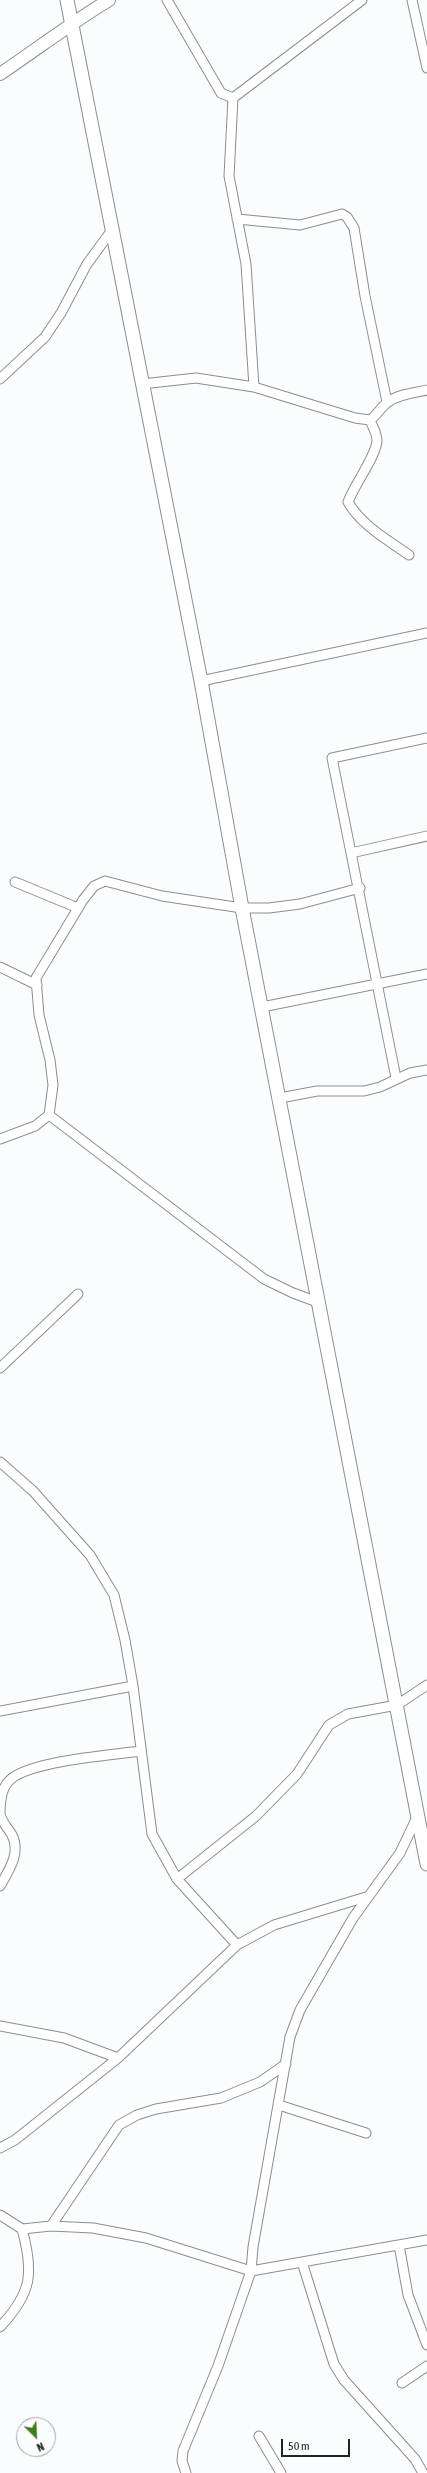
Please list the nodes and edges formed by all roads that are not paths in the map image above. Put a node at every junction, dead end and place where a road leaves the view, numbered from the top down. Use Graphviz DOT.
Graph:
graph roads {
  1 [pos="67,0"];
  2 [pos="109,0"];
  3 [pos="167,0"];
  4 [pos="362,0"];
  5 [pos="412,0"];
  6 [pos="72,22"];
  7 [pos="427,68"];
  8 [pos="0,74"];
  9 [pos="233,98"];
  10 [pos="237,219"];
  11 [pos="112,230"];
  12 [pos="1,377"];
  13 [pos="142,384"];
  14 [pos="254,387"];
  15 [pos="427,390"];
  16 [pos="387,402"];
  17 [pos="370,420"];
  18 [pos="409,555"];
  19 [pos="427,634"];
  20 [pos="201,681"];
  21 [pos="427,738"];
  22 [pos="427,836"];
  23 [pos="351,853"];
  24 [pos="15,882"];
  25 [pos="360,888"];
  26 [pos="78,908"];
  27 [pos="242,908"];
  28 [pos="0,967"];
  29 [pos="427,974"];
  30 [pos="377,984"];
  31 [pos="37,985"];
  32 [pos="262,1007"];
  33 [pos="427,1070"];
  34 [pos="396,1078"];
  35 [pos="280,1098"];
  36 [pos="49,1116"];
  37 [pos="0,1139"];
  38 [pos="78,1294"];
  39 [pos="320,1302"];
  40 [pos="0,1368"];
  41 [pos="0,1462"];
  42 [pos="427,1685"];
  43 [pos="133,1686"];
  44 [pos="397,1705"];
  45 [pos="0,1711"];
  46 [pos="140,1751"];
  47 [pos="418,1815"];
  48 [pos="427,1864"];
  49 [pos="177,1879"];
  50 [pos="0,1886"];
  51 [pos="366,1897"];
  52 [pos="237,1945"];
  53 [pos="0,2026"];
  54 [pos="118,2058"];
  55 [pos="286,2064"];
  56 [pos="280,2105"];
  57 [pos="366,2133"];
  58 [pos="0,2148"];
  59 [pos="0,2215"];
  60 [pos="51,2226"];
  61 [pos="22,2229"];
  62 [pos="427,2240"];
  63 [pos="399,2245"];
  64 [pos="302,2262"];
  65 [pos="251,2271"];
  66 [pos="0,2327"];
  67 [pos="427,2345"];
  68 [pos="427,2366"];
  69 [pos="402,2383"];
  70 [pos="259,2436"];
  71 [pos="186,2473"];
  72 [pos="281,2473"];
  73 [pos="423,2473"];
  1 -- 6 [label="main road"];
  2 -- 6 [label="street"];
  3 -- 9 [label="street"];
  4 -- 9 [label="street"];
  5 -- 7 [label="street"];
  6 -- 8 [label="street"];
  6 -- 11 [label="main road"];
  9 -- 10 [label="street"];
  10 -- 14 [label="street"];
  10 -- 16 [label="street"];
  11 -- 12 [label="street"];
  11 -- 13 [label="main road"];
  13 -- 14 [label="street"];
  13 -- 20 [label="main road"];
  14 -- 17 [label="street"];
  15 -- 16 [label="street"];
  16 -- 17 [label="street"];
  17 -- 18 [label="street"];
  19 -- 20 [label="street"];
  20 -- 27 [label="main road"];
  21 -- 23 [label="street"];
  22 -- 23 [label="street"];
  23 -- 25 [label="street"];
  24 -- 26 [label="street"];
  25 -- 27 [label="street"];
  25 -- 30 [label="street"];
  26 -- 27 [label="street"];
  26 -- 31 [label="street"];
  27 -- 32 [label="main road"];
  28 -- 31 [label="street"];
  29 -- 30 [label="street"];
  30 -- 32 [label="street"];
  30 -- 34 [label="street"];
  31 -- 36 [label="street"];
  32 -- 35 [label="main road"];
  33 -- 34 [label="street"];
  34 -- 35 [label="street"];
  35 -- 39 [label="main road"];
  36 -- 37 [label="street"];
  36 -- 39 [label="street"];
  38 -- 40 [label="street"];
  39 -- 44 [label="main road"];
  41 -- 43 [label="street"];
  42 -- 44 [label="street"];
  43 -- 45 [label="street"];
  43 -- 46 [label="street"];
  44 -- 47 [label="main road"];
  44 -- 49 [label="street"];
  46 -- 49 [label="street"];
  46 -- 50 [label="street"];
  47 -- 48 [label="main road"];
  47 -- 51 [label="street"];
  49 -- 52 [label="street"];
  51 -- 52 [label="street"];
  51 -- 55 [label="street"];
  52 -- 54 [label="street"];
  53 -- 54 [label="street"];
  54 -- 58 [label="street"];
  55 -- 56 [label="street"];
  55 -- 60 [label="street"];
  56 -- 57 [label="street"];
  56 -- 65 [label="street"];
  59 -- 61 [label="street"];
  60 -- 61 [label="street"];
  60 -- 65 [label="street"];
  61 -- 66 [label="street"];
  62 -- 63 [label="street"];
  63 -- 64 [label="street"];
  63 -- 67 [label="street"];
  64 -- 65 [label="street"];
  64 -- 73 [label="street"];
  65 -- 71 [label="street"];
  68 -- 69 [label="street"];
  70 -- 72 [label="street"];
}
